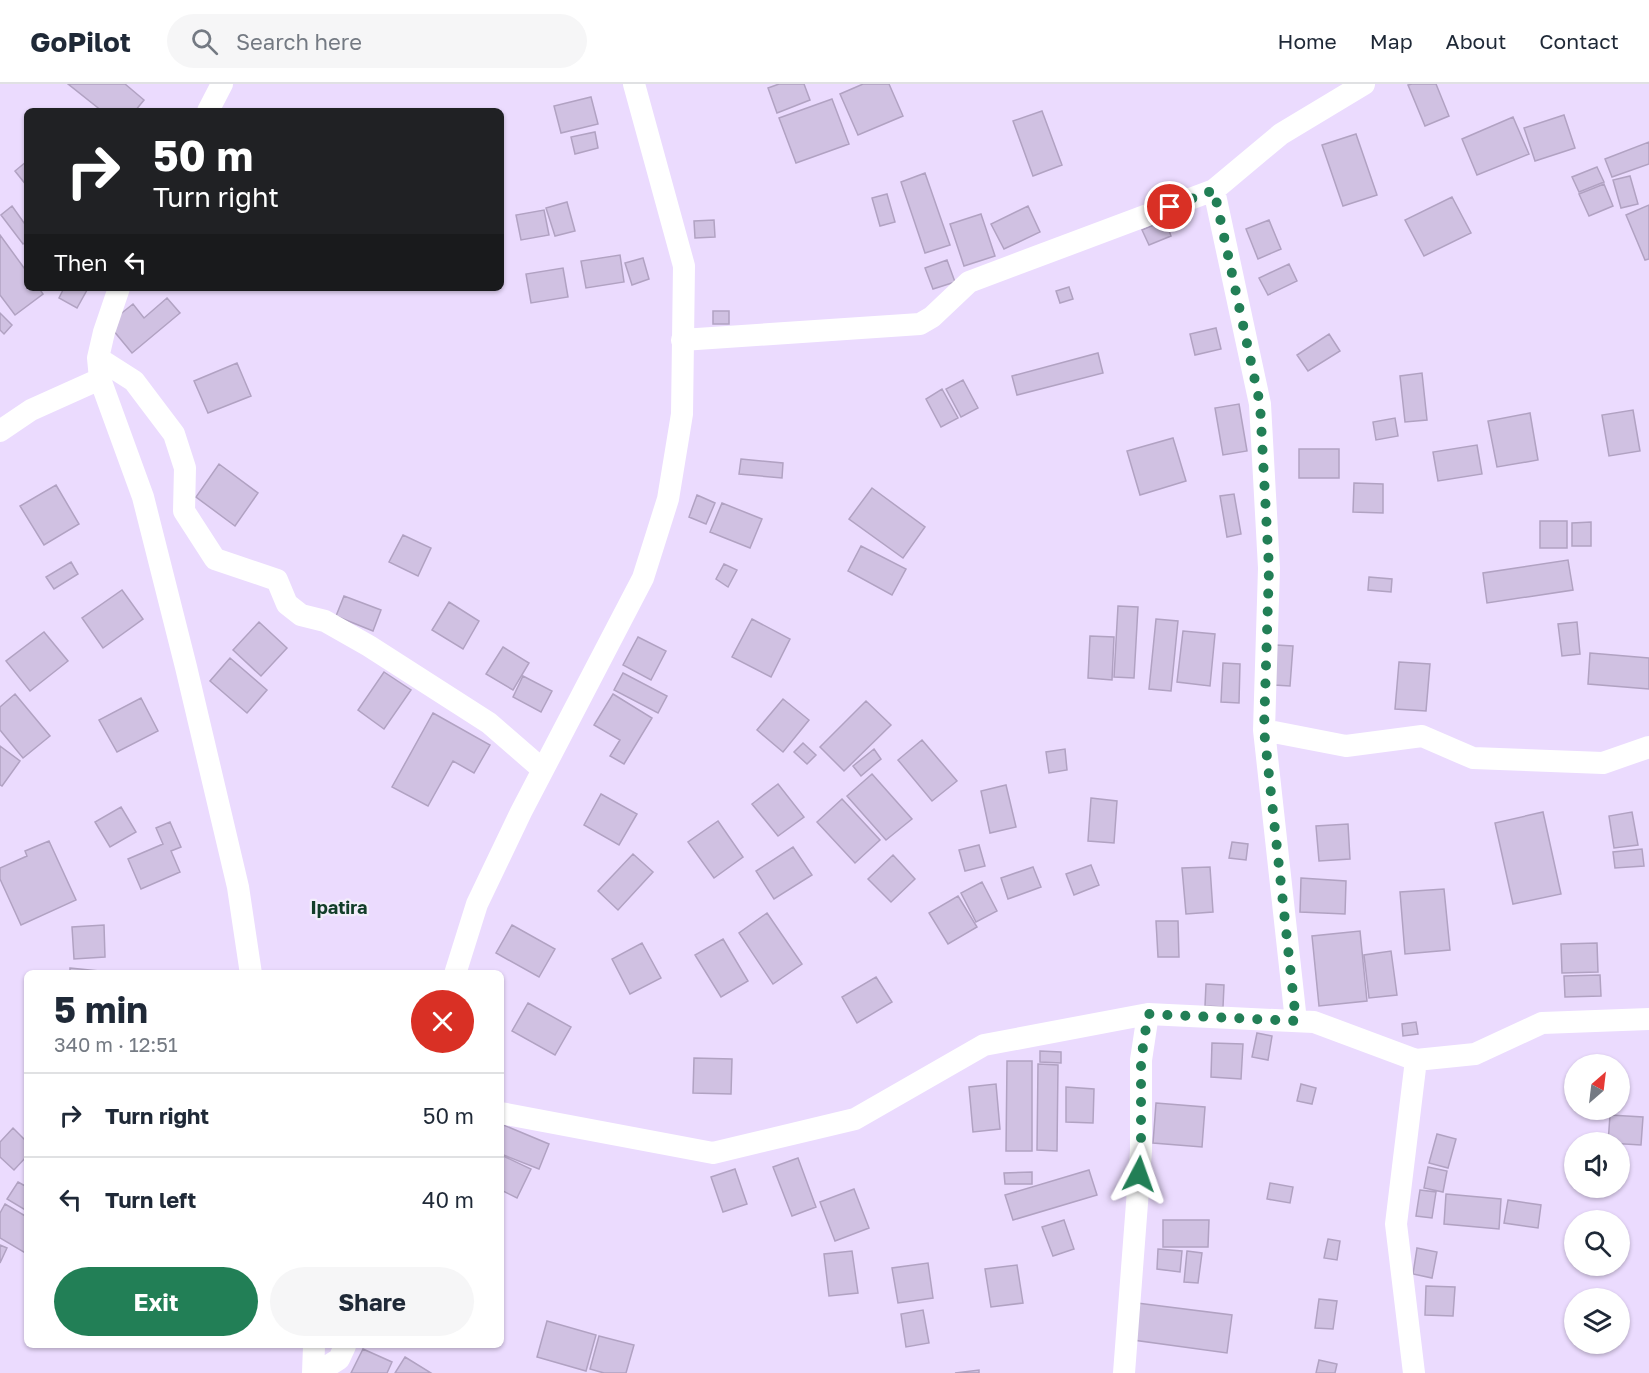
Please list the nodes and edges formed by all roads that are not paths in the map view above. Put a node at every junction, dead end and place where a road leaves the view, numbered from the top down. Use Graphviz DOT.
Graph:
graph roads {
  1 [pos="222,84"];
  2 [pos="634,84"];
  3 [pos="1364,84"];
  4 [pos="210,108"];
  5 [pos="1214,190"];
  6 [pos="118,291"];
  7 [pos="682,340"];
  8 [pos="99,369"];
  9 [pos="0,431"];
  10 [pos="1264,730"];
  11 [pos="1649,747"];
  12 [pos="542,769"];
  13 [pos="250,970"];
  14 [pos="456,970"];
  15 [pos="1148,1014"];
  16 [pos="1649,1019"];
  17 [pos="1296,1021"];
  18 [pos="1416,1060"];
  19 [pos="504,1114"];
  20 [pos="342,1352"];
  21 [pos="314,1362"];
  22 [pos="1124,1373"];
  23 [pos="1414,1373"];
  1 -- 4 [label="street"];
  2 -- 7 [label="street"];
  3 -- 5 [label="street"];
  5 -- 7 [label="street"];
  5 -- 10 [label="street"];
  6 -- 8 [label="street"];
  7 -- 12 [label="street"];
  8 -- 9 [label="street"];
  8 -- 12 [label="street"];
  8 -- 13 [label="street"];
  10 -- 11 [label="street"];
  10 -- 17 [label="street"];
  12 -- 14 [label="street"];
  15 -- 17 [label="street"];
  15 -- 19 [label="street"];
  15 -- 22 [label="street"];
  16 -- 18 [label="street"];
  17 -- 18 [label="street"];
  18 -- 23 [label="street"];
  20 -- 21 [label="street"];
}
